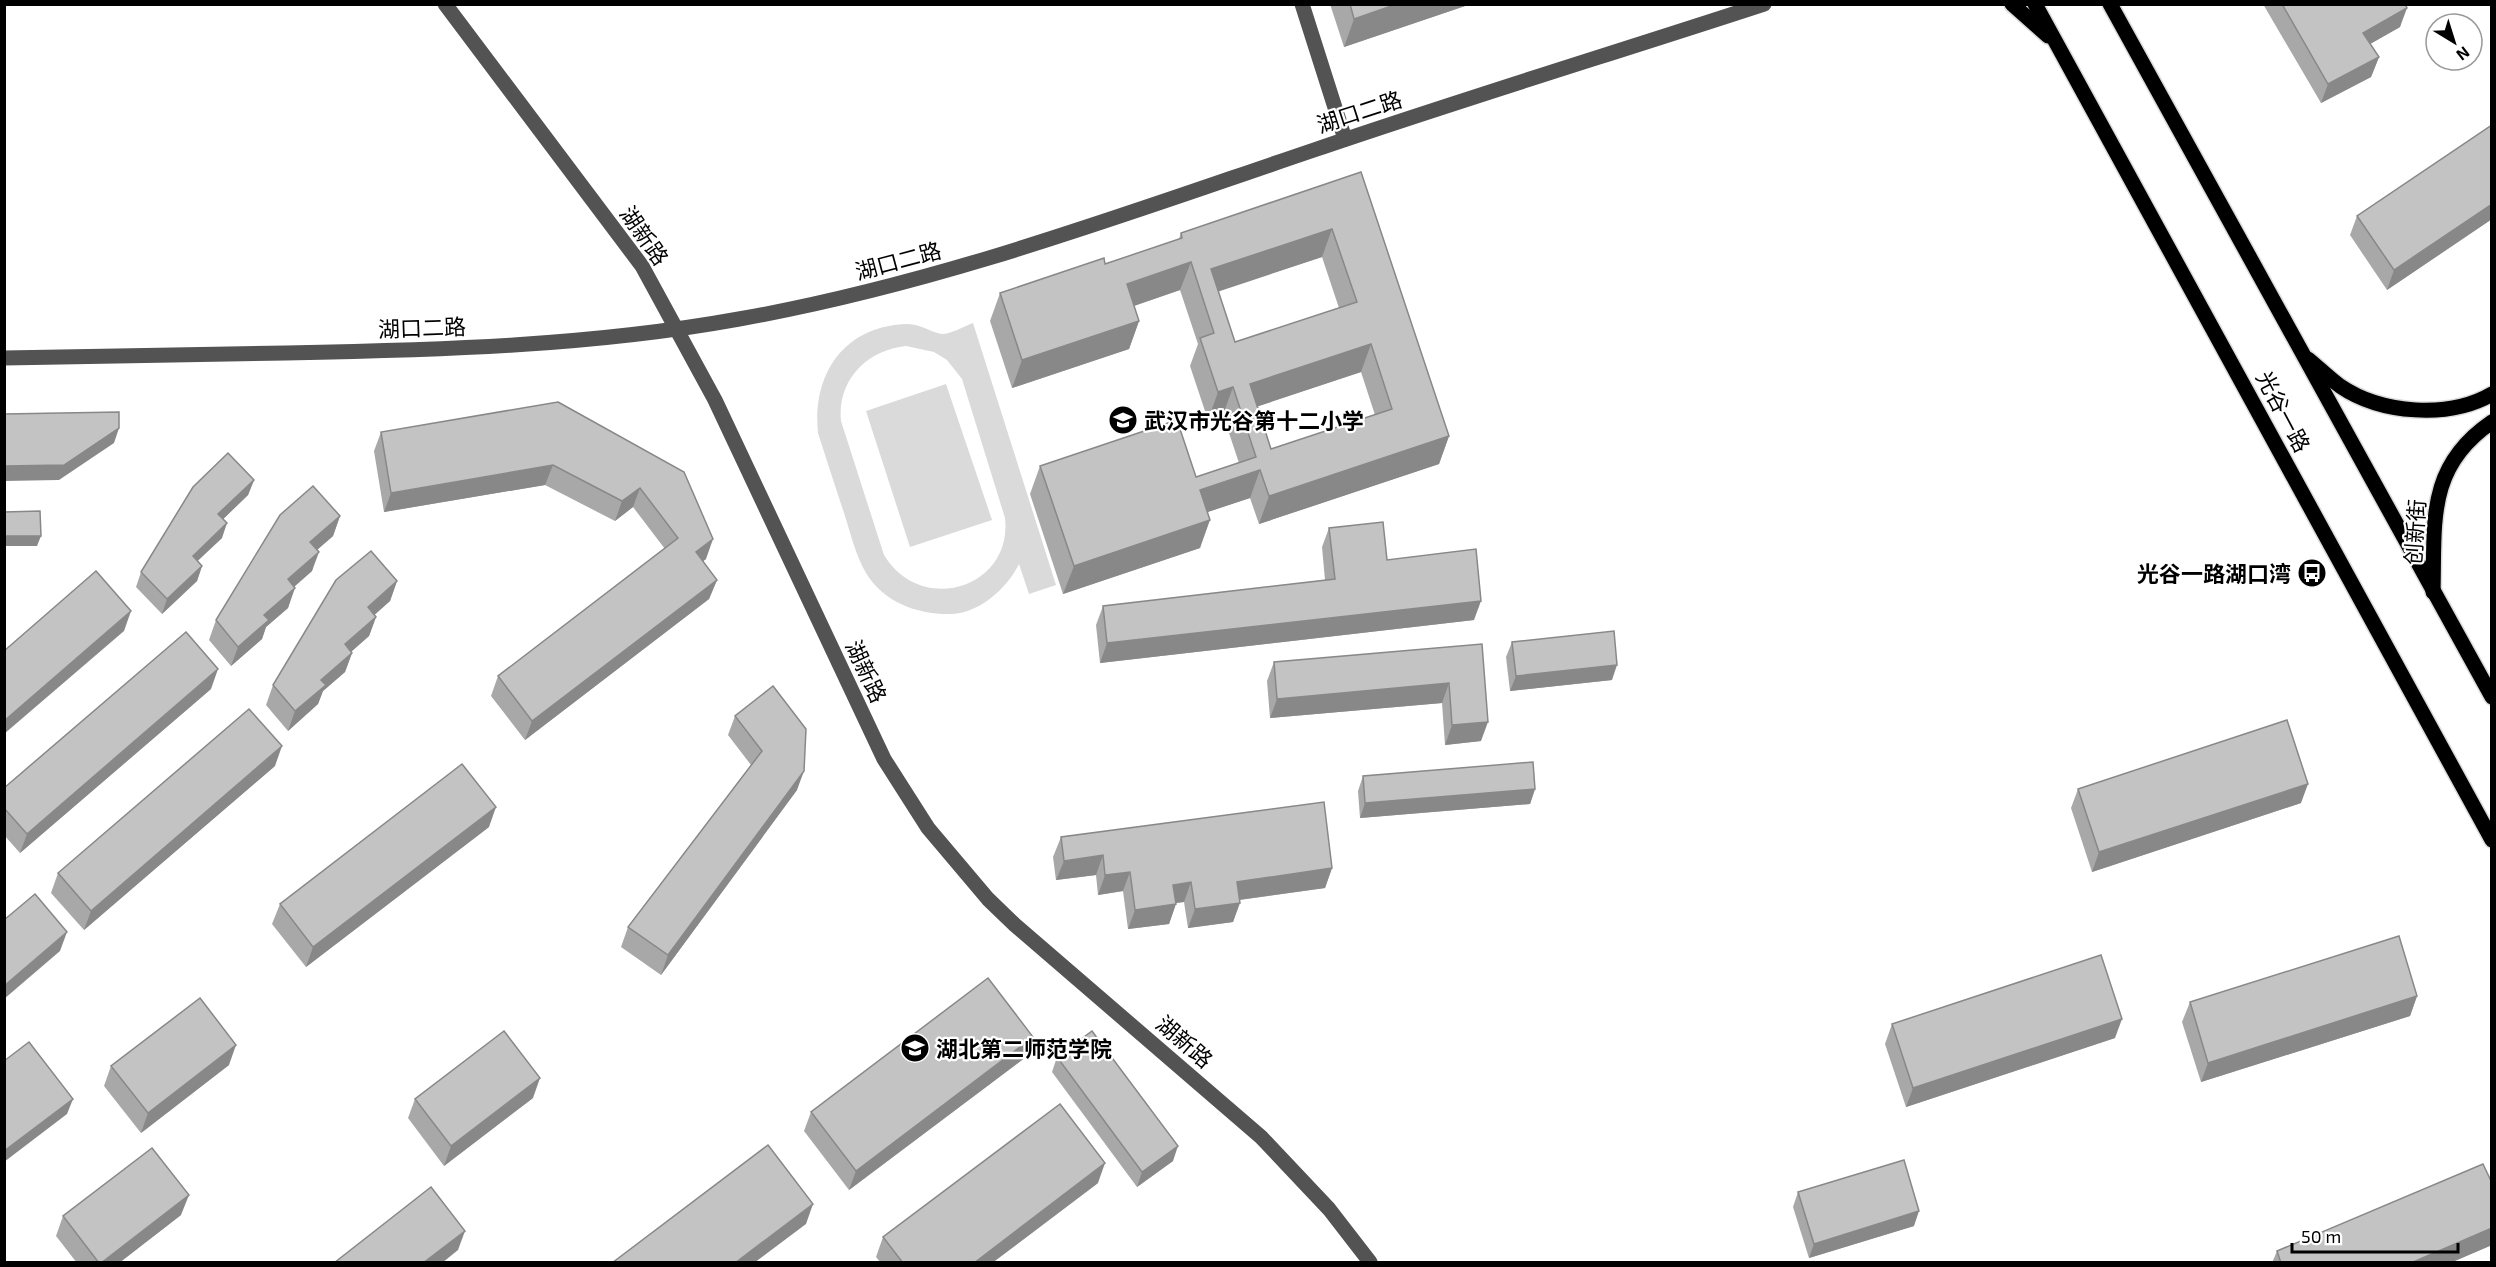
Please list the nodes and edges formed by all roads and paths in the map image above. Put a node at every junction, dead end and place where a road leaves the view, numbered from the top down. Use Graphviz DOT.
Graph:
graph roads {
  1 [pos="445,4"];
  2 [pos="1302,4"];
  3 [pos="1764,4"];
  4 [pos="2012,4"];
  5 [pos="2035,4"];
  6 [pos="2110,4"];
  7 [pos="2120,4"];
  8 [pos="2132,42"];
  9 [pos="2057,44"];
  10 [pos="1345,139"];
  11 [pos="676,328"];
  12 [pos="2300,351"];
  13 [pos="4,358"];
  14 [pos="2492,394"];
  15 [pos="2492,422"];
  16 [pos="2433,592"];
  17 [pos="2492,697"];
  18 [pos="2492,840"];
  19 [pos="1370,1263"];
  1 -- 11 [label="street, 湖新路"];
  2 -- 10 [label="street"];
  3 -- 10 [label="street, 湖口二路"];
  4 -- 9 [label="main road"];
  5 -- 9 [label="main road, 光谷一路"];
  6 -- 8 [label="main road, 光谷一路"];
  7 -- 8 [label="street"];
  8 -- 12 [label="main road, 光谷一路"];
  9 -- 18 [label="main road, 光谷一路"];
  10 -- 11 [label="street, 湖口二路"];
  11 -- 13 [label="street, 湖口二路"];
  11 -- 19 [label="street, 湖新路"];
  12 -- 14 [label="main road"];
  12 -- 16 [label="main road, 光谷一路"];
  15 -- 16 [label="main road, 创新街"];
  16 -- 17 [label="main road, 光谷一路"];
}
